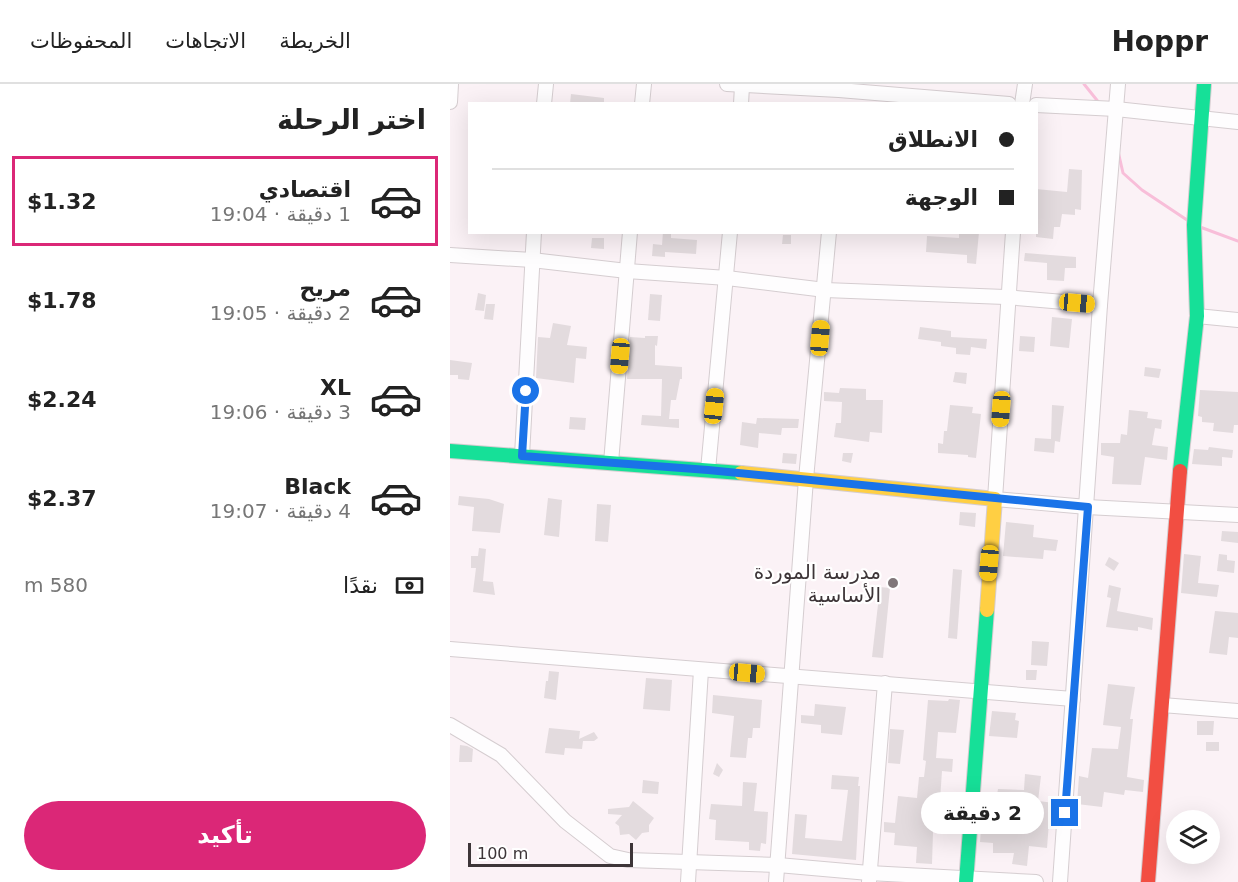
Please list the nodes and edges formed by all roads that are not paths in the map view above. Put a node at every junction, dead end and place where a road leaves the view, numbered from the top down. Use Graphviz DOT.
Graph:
graph roads {
  1 [pos="451,84"];
  2 [pos="546,84"];
  3 [pos="644,84"];
  4 [pos="727,84"];
  5 [pos="1024,84"];
  6 [pos="1118,84"];
  7 [pos="1204,84"];
  8 [pos="742,86"];
  9 [pos="839,92"];
  10 [pos="450,102"];
  11 [pos="544,102"];
  12 [pos="642,102"];
  13 [pos="741,102"];
  14 [pos="981,102"];
  15 [pos="1023,102"];
  16 [pos="1038,105"];
  17 [pos="1116,109"];
  18 [pos="1201,118"];
  19 [pos="1238,122"];
  20 [pos="534,234"];
  21 [pos="630,234"];
  22 [pos="730,234"];
  23 [pos="829,234"];
  24 [pos="1013,234"];
  25 [pos="450,255"];
  26 [pos="532,260"];
  27 [pos="627,271"];
  28 [pos="727,278"];
  29 [pos="825,290"];
  30 [pos="1009,298"];
  31 [pos="1100,305"];
  32 [pos="1197,316"];
  33 [pos="1238,320"];
  34 [pos="450,451"];
  35 [pos="522,456"];
  36 [pos="611,463"];
  37 [pos="708,470"];
  38 [pos="806,479"];
  39 [pos="994,499"];
  40 [pos="1088,507"];
  41 [pos="1176,512"];
  42 [pos="1238,515"];
  43 [pos="450,649"];
  44 [pos="701,670"];
  45 [pos="792,677"];
  46 [pos="885,683"];
  47 [pos="979,691"];
  48 [pos="1073,699"];
  49 [pos="1162,705"];
  50 [pos="1238,711"];
  51 [pos="450,725"];
  52 [pos="689,862"];
  53 [pos="778,865"];
  54 [pos="869,877"];
  55 [pos="967,880"];
  56 [pos="688,882"];
  57 [pos="776,882"];
  58 [pos="1036,882"];
  59 [pos="1060,882"];
  60 [pos="1148,882"];
  1 -- 10 [label="street"];
  2 -- 11 [label="street"];
  3 -- 12 [label="street"];
  4 -- 8 [label="street"];
  5 -- 15 [label="street"];
  6 -- 17 [label="street"];
  7 -- 18 [label="main road"];
  8 -- 9 [label="street"];
  8 -- 13 [label="street"];
  9 -- 14 [label="street"];
  16 -- 17 [label="street"];
  17 -- 18 [label="street"];
  17 -- 31 [label="street"];
  18 -- 19 [label="street"];
  18 -- 32 [label="main road"];
  20 -- 26 [label="street"];
  21 -- 27 [label="street"];
  22 -- 28 [label="street"];
  23 -- 29 [label="street"];
  24 -- 30 [label="street"];
  25 -- 26 [label="street"];
  26 -- 27 [label="street"];
  26 -- 35 [label="street"];
  27 -- 28 [label="street"];
  27 -- 36 [label="street"];
  28 -- 29 [label="street"];
  28 -- 37 [label="street"];
  29 -- 30 [label="street"];
  29 -- 38 [label="street"];
  30 -- 31 [label="street"];
  30 -- 39 [label="street"];
  31 -- 40 [label="street"];
  32 -- 33 [label="street"];
  32 -- 41 [label="main road"];
  34 -- 35 [label="main road"];
  35 -- 36 [label="main road"];
  36 -- 37 [label="main road"];
  37 -- 38 [label="main road"];
  38 -- 39 [label="main road"];
  38 -- 45 [label="street"];
  39 -- 40 [label="street"];
  39 -- 47 [label="main road"];
  40 -- 41 [label="street"];
  40 -- 48 [label="street"];
  41 -- 42 [label="street"];
  41 -- 49 [label="main road"];
  43 -- 44 [label="street"];
  44 -- 45 [label="street"];
  44 -- 52 [label="street"];
  45 -- 46 [label="street"];
  45 -- 53 [label="street"];
  46 -- 47 [label="street"];
  46 -- 54 [label="street"];
  47 -- 48 [label="street"];
  47 -- 55 [label="main road"];
  48 -- 59 [label="street"];
  49 -- 50 [label="street"];
  49 -- 60 [label="main road"];
  51 -- 52 [label="street"];
  52 -- 53 [label="street"];
  52 -- 56 [label="street"];
  53 -- 54 [label="street"];
  53 -- 57 [label="street"];
  54 -- 55 [label="street"];
  55 -- 58 [label="street"];
}
